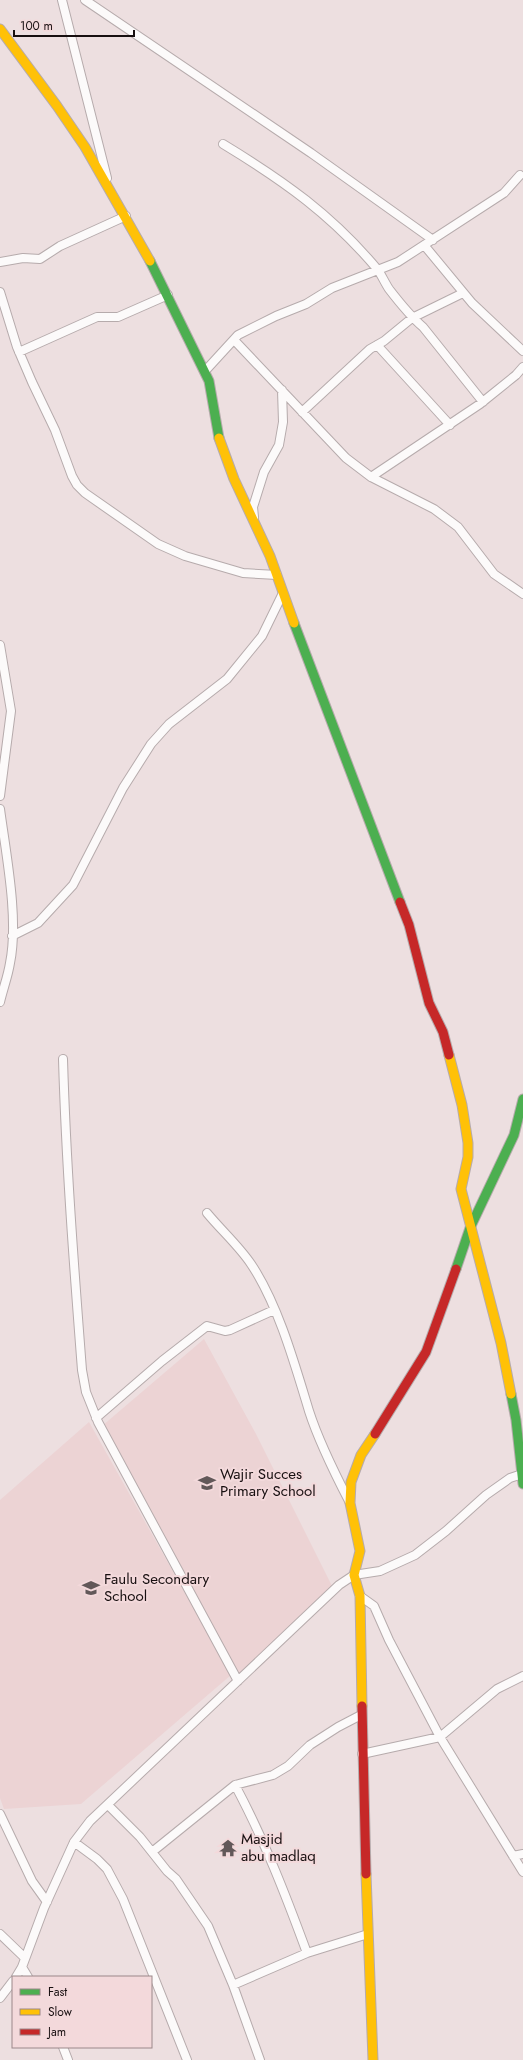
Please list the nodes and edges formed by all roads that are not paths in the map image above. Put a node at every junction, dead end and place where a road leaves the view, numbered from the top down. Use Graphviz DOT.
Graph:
graph roads {
  1 [pos="62,0"];
  2 [pos="85,0"];
  3 [pos="0,29"];
  4 [pos="223,144"];
  5 [pos="520,176"];
  6 [pos="109,188"];
  7 [pos="126,216"];
  8 [pos="433,240"];
  9 [pos="424,245"];
  10 [pos="0,262"];
  11 [pos="379,272"];
  12 [pos="0,292"];
  13 [pos="463,293"];
  14 [pos="168,295"];
  15 [pos="412,318"];
  16 [pos="235,341"];
  17 [pos="376,345"];
  18 [pos="523,351"];
  19 [pos="19,352"];
  20 [pos="523,367"];
  21 [pos="205,371"];
  22 [pos="282,390"];
  23 [pos="483,402"];
  24 [pos="302,412"];
  25 [pos="450,425"];
  26 [pos="371,477"];
  27 [pos="257,528"];
  28 [pos="277,575"];
  29 [pos="283,594"];
  30 [pos="523,594"];
  31 [pos="0,645"];
  32 [pos="0,796"];
  33 [pos="0,809"];
  34 [pos="12,936"];
  35 [pos="0,1002"];
  36 [pos="63,1059"];
  37 [pos="523,1099"];
  38 [pos="207,1213"];
  39 [pos="470,1228"];
  40 [pos="274,1310"];
  41 [pos="96,1418"];
  42 [pos="522,1474"];
  43 [pos="523,1484"];
  44 [pos="350,1503"];
  45 [pos="354,1574"];
  46 [pos="360,1596"];
  47 [pos="523,1676"];
  48 [pos="238,1681"];
  49 [pos="362,1715"];
  50 [pos="440,1737"];
  51 [pos="362,1754"];
  52 [pos="235,1785"];
  53 [pos="108,1805"];
  54 [pos="0,1814"];
  55 [pos="74,1842"];
  56 [pos="152,1852"];
  57 [pos="523,1854"];
  58 [pos="513,1856"];
  59 [pos="523,1872"];
  60 [pos="47,1902"];
  61 [pos="0,1934"];
  62 [pos="368,1934"];
  63 [pos="307,1953"];
  64 [pos="25,1958"];
  65 [pos="22,1967"];
  66 [pos="17,1976"];
  67 [pos="27,1976"];
  68 [pos="12,1982"];
  69 [pos="233,1985"];
  70 [pos="0,1998"];
  71 [pos="63,2048"];
  72 [pos="68,2060"];
  73 [pos="187,2060"];
  74 [pos="260,2060"];
  75 [pos="373,2060"];
  1 -- 6 [label="street"];
  2 -- 8 [label="street"];
  3 -- 6 [label="street"];
  4 -- 11 [label="street"];
  5 -- 8 [label="street"];
  6 -- 7 [label="street"];
  7 -- 10 [label="street"];
  7 -- 14 [label="street"];
  8 -- 9 [label="street"];
  9 -- 11 [label="street"];
  9 -- 13 [label="street"];
  11 -- 15 [label="street"];
  11 -- 16 [label="street"];
  12 -- 19 [label="street"];
  13 -- 15 [label="street"];
  13 -- 18 [label="street"];
  14 -- 19 [label="street"];
  14 -- 21 [label="street"];
  15 -- 17 [label="street"];
  15 -- 23 [label="street"];
  16 -- 21 [label="street"];
  16 -- 22 [label="street"];
  17 -- 24 [label="street"];
  17 -- 25 [label="street"];
  19 -- 28 [label="street"];
  20 -- 23 [label="street"];
  21 -- 27 [label="street"];
  22 -- 24 [label="street"];
  22 -- 27 [label="street"];
  23 -- 25 [label="street"];
  24 -- 26 [label="street"];
  25 -- 26 [label="street"];
  26 -- 30 [label="street"];
  27 -- 28 [label="street"];
  28 -- 29 [label="street"];
  29 -- 34 [label="street"];
  29 -- 39 [label="street"];
  31 -- 32 [label="street"];
  33 -- 34 [label="street"];
  34 -- 35 [label="street"];
  36 -- 41 [label="street"];
  37 -- 39 [label="street"];
  38 -- 40 [label="street"];
  39 -- 42 [label="street"];
  39 -- 44 [label="street"];
  40 -- 41 [label="street"];
  40 -- 44 [label="street"];
  41 -- 48 [label="street"];
  42 -- 43 [label="street"];
  42 -- 45 [label="street"];
  44 -- 45 [label="street"];
  45 -- 46 [label="street"];
  45 -- 48 [label="street"];
  46 -- 49 [label="street"];
  46 -- 50 [label="street"];
  47 -- 50 [label="street"];
  48 -- 53 [label="street"];
  49 -- 51 [label="street"];
  49 -- 52 [label="street"];
  50 -- 51 [label="street"];
  50 -- 58 [label="street"];
  51 -- 62 [label="street"];
  52 -- 56 [label="street"];
  52 -- 63 [label="street"];
  53 -- 55 [label="street"];
  53 -- 56 [label="street"];
  54 -- 60 [label="street"];
  55 -- 60 [label="street"];
  55 -- 73 [label="street"];
  56 -- 69 [label="street"];
  57 -- 58 [label="street"];
  58 -- 59 [label="street"];
  60 -- 64 [label="street"];
  61 -- 64 [label="street"];
  62 -- 63 [label="street"];
  62 -- 75 [label="street"];
  63 -- 69 [label="street"];
  64 -- 65 [label="street"];
  65 -- 66 [label="street"];
  65 -- 67 [label="street"];
  68 -- 70 [label="street"];
  69 -- 74 [label="street"];
  71 -- 72 [label="street"];
}
